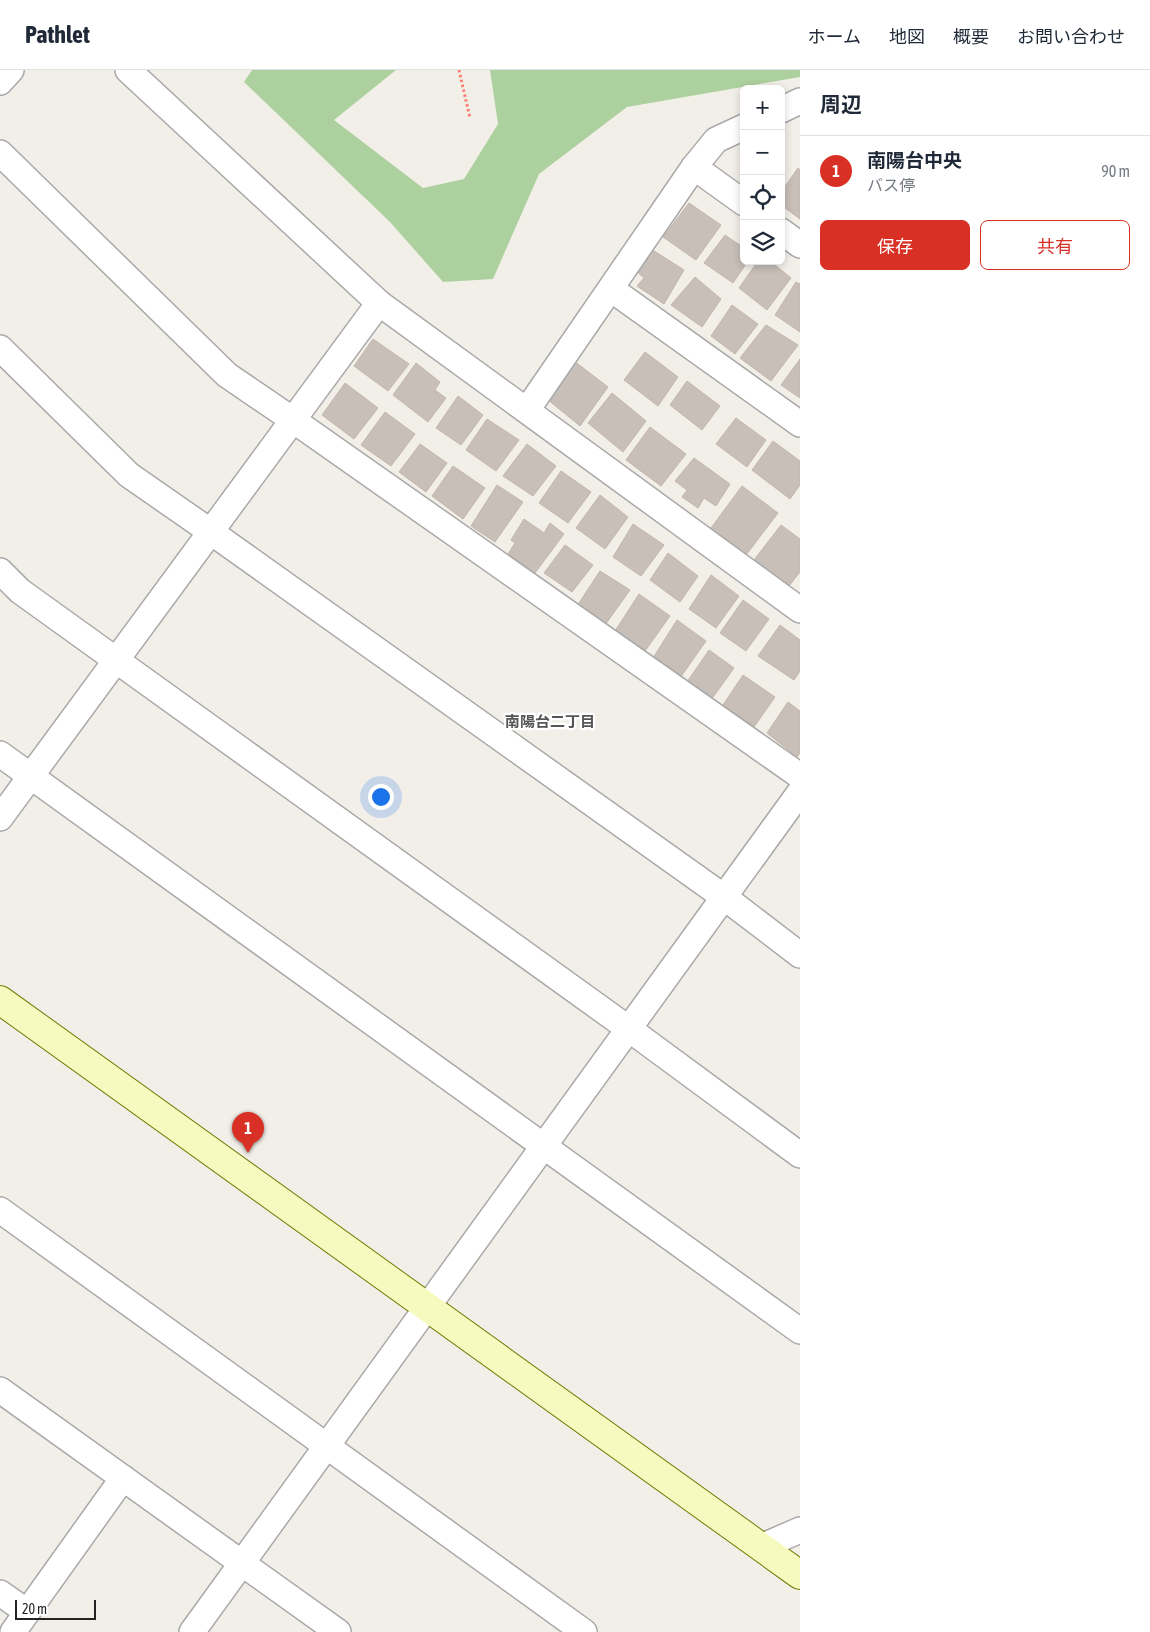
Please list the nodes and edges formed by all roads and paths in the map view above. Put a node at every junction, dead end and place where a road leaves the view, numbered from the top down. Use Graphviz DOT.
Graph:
graph roads {
  1 [pos="11,70"];
  2 [pos="128,70"];
  3 [pos="459,70"];
  4 [pos="0,82"];
  5 [pos="800,101"];
  6 [pos="785,108"];
  7 [pos="470,118"];
  8 [pos="740,129"];
  9 [pos="0,153"];
  10 [pos="694,167"];
  11 [pos="740,201"];
  12 [pos="785,234"];
  13 [pos="800,245"];
  14 [pos="611,290"];
  15 [pos="379,303"];
  16 [pos="0,348"];
  17 [pos="527,410"];
  18 [pos="293,420"];
  19 [pos="800,424"];
  20 [pos="211,532"];
  21 [pos="0,571"];
  22 [pos="800,610"];
  23 [pos="117,660"];
  24 [pos="0,754"];
  25 [pos="31,775"];
  26 [pos="800,776"];
  27 [pos="800,792"];
  28 [pos="0,818"];
  29 [pos="724,897"];
  30 [pos="800,955"];
  31 [pos="0,1000"];
  32 [pos="629,1029"];
  33 [pos="544,1145"];
  34 [pos="800,1155"];
  35 [pos="0,1210"];
  36 [pos="427,1307"];
  37 [pos="800,1331"];
  38 [pos="0,1390"];
  39 [pos="327,1446"];
  40 [pos="124,1478"];
  41 [pos="800,1530"];
  42 [pos="761,1547"];
  43 [pos="243,1562"];
  44 [pos="800,1575"];
  45 [pos="0,1593"];
  46 [pos="27,1612"];
  47 [pos="12,1632"];
  48 [pos="192,1632"];
  49 [pos="338,1632"];
  50 [pos="584,1632"];
  1 -- 4 [label="street"];
  2 -- 15 [label="street"];
  3 -- 7 [label="path"];
  5 -- 6 [label="street"];
  8 -- 10 [label="street"];
  9 -- 18 [label="street"];
  10 -- 11 [label="street"];
  10 -- 14 [label="street"];
  12 -- 13 [label="street"];
  14 -- 17 [label="street"];
  14 -- 19 [label="street"];
  15 -- 17 [label="street"];
  15 -- 18 [label="street"];
  16 -- 20 [label="street"];
  17 -- 22 [label="street"];
  18 -- 20 [label="street"];
  18 -- 26 [label="street"];
  20 -- 23 [label="street"];
  20 -- 29 [label="street"];
  21 -- 23 [label="street"];
  23 -- 25 [label="street"];
  23 -- 32 [label="street"];
  24 -- 25 [label="street"];
  25 -- 28 [label="street"];
  25 -- 33 [label="street"];
  27 -- 29 [label="street"];
  29 -- 30 [label="street"];
  29 -- 32 [label="street"];
  31 -- 36 [label="street"];
  32 -- 33 [label="street"];
  32 -- 34 [label="street"];
  33 -- 36 [label="street"];
  33 -- 37 [label="street"];
  35 -- 39 [label="street"];
  36 -- 39 [label="street"];
  36 -- 42 [label="street"];
  38 -- 40 [label="street"];
  39 -- 43 [label="street"];
  39 -- 50 [label="street"];
  40 -- 43 [label="street"];
  40 -- 46 [label="street"];
  41 -- 42 [label="street"];
  42 -- 44 [label="street"];
  43 -- 48 [label="street"];
  43 -- 49 [label="street"];
  45 -- 46 [label="street"];
  46 -- 47 [label="street"];
}
